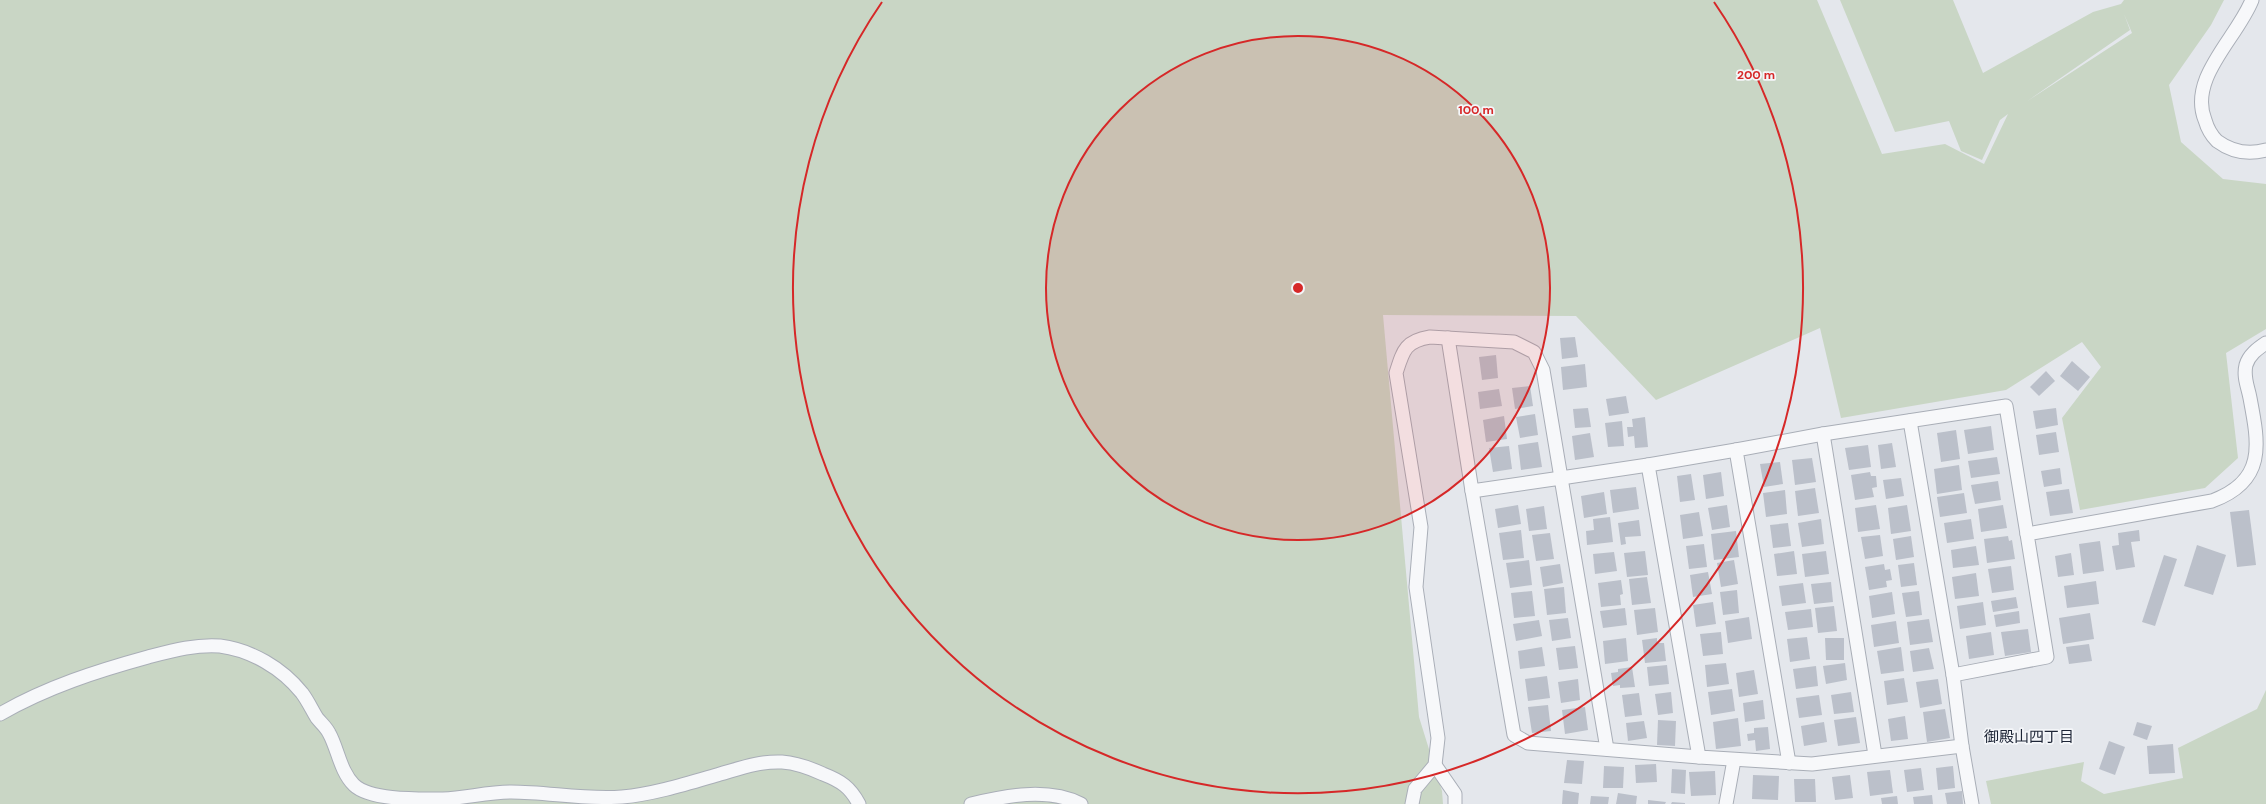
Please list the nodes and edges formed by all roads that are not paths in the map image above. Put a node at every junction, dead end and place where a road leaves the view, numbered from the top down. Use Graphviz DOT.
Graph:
graph roads {
  1 [pos="2252,0"];
  2 [pos="2266,150"];
  3 [pos="1448,338"];
  4 [pos="2266,343"];
  5 [pos="1910,421"];
  6 [pos="1823,434"];
  7 [pos="1736,450"];
  8 [pos="1648,465"];
  9 [pos="1561,478"];
  10 [pos="1472,491"];
  11 [pos="2027,534"];
  12 [pos="1953,675"];
  13 [pos="0,714"];
  14 [pos="1962,746"];
  15 [pos="1607,749"];
  16 [pos="1875,755"];
  17 [pos="1698,757"];
  18 [pos="1734,760"];
  19 [pos="1789,763"];
  20 [pos="1435,765"];
  21 [pos="859,804"];
  22 [pos="971,804"];
  23 [pos="1081,804"];
  24 [pos="1412,804"];
  25 [pos="1455,804"];
  26 [pos="1726,804"];
  27 [pos="1972,804"];
  1 -- 2 [label="street"];
  3 -- 9 [label="street"];
  3 -- 10 [label="street"];
  3 -- 20 [label="street"];
  4 -- 11 [label="street"];
  5 -- 6 [label="street"];
  5 -- 11 [label="street"];
  5 -- 12 [label="street"];
  6 -- 7 [label="street"];
  6 -- 16 [label="street"];
  7 -- 8 [label="street"];
  7 -- 19 [label="street"];
  8 -- 9 [label="street"];
  8 -- 17 [label="street"];
  9 -- 10 [label="street"];
  9 -- 15 [label="street"];
  10 -- 15 [label="street"];
  11 -- 12 [label="street"];
  12 -- 14 [label="street"];
  13 -- 21 [label="street"];
  14 -- 16 [label="street"];
  14 -- 27 [label="street"];
  15 -- 17 [label="street"];
  16 -- 19 [label="street"];
  17 -- 18 [label="street"];
  18 -- 19 [label="street"];
  18 -- 26 [label="street"];
  20 -- 24 [label="street"];
  20 -- 25 [label="street"];
  22 -- 23 [label="street"];
}
